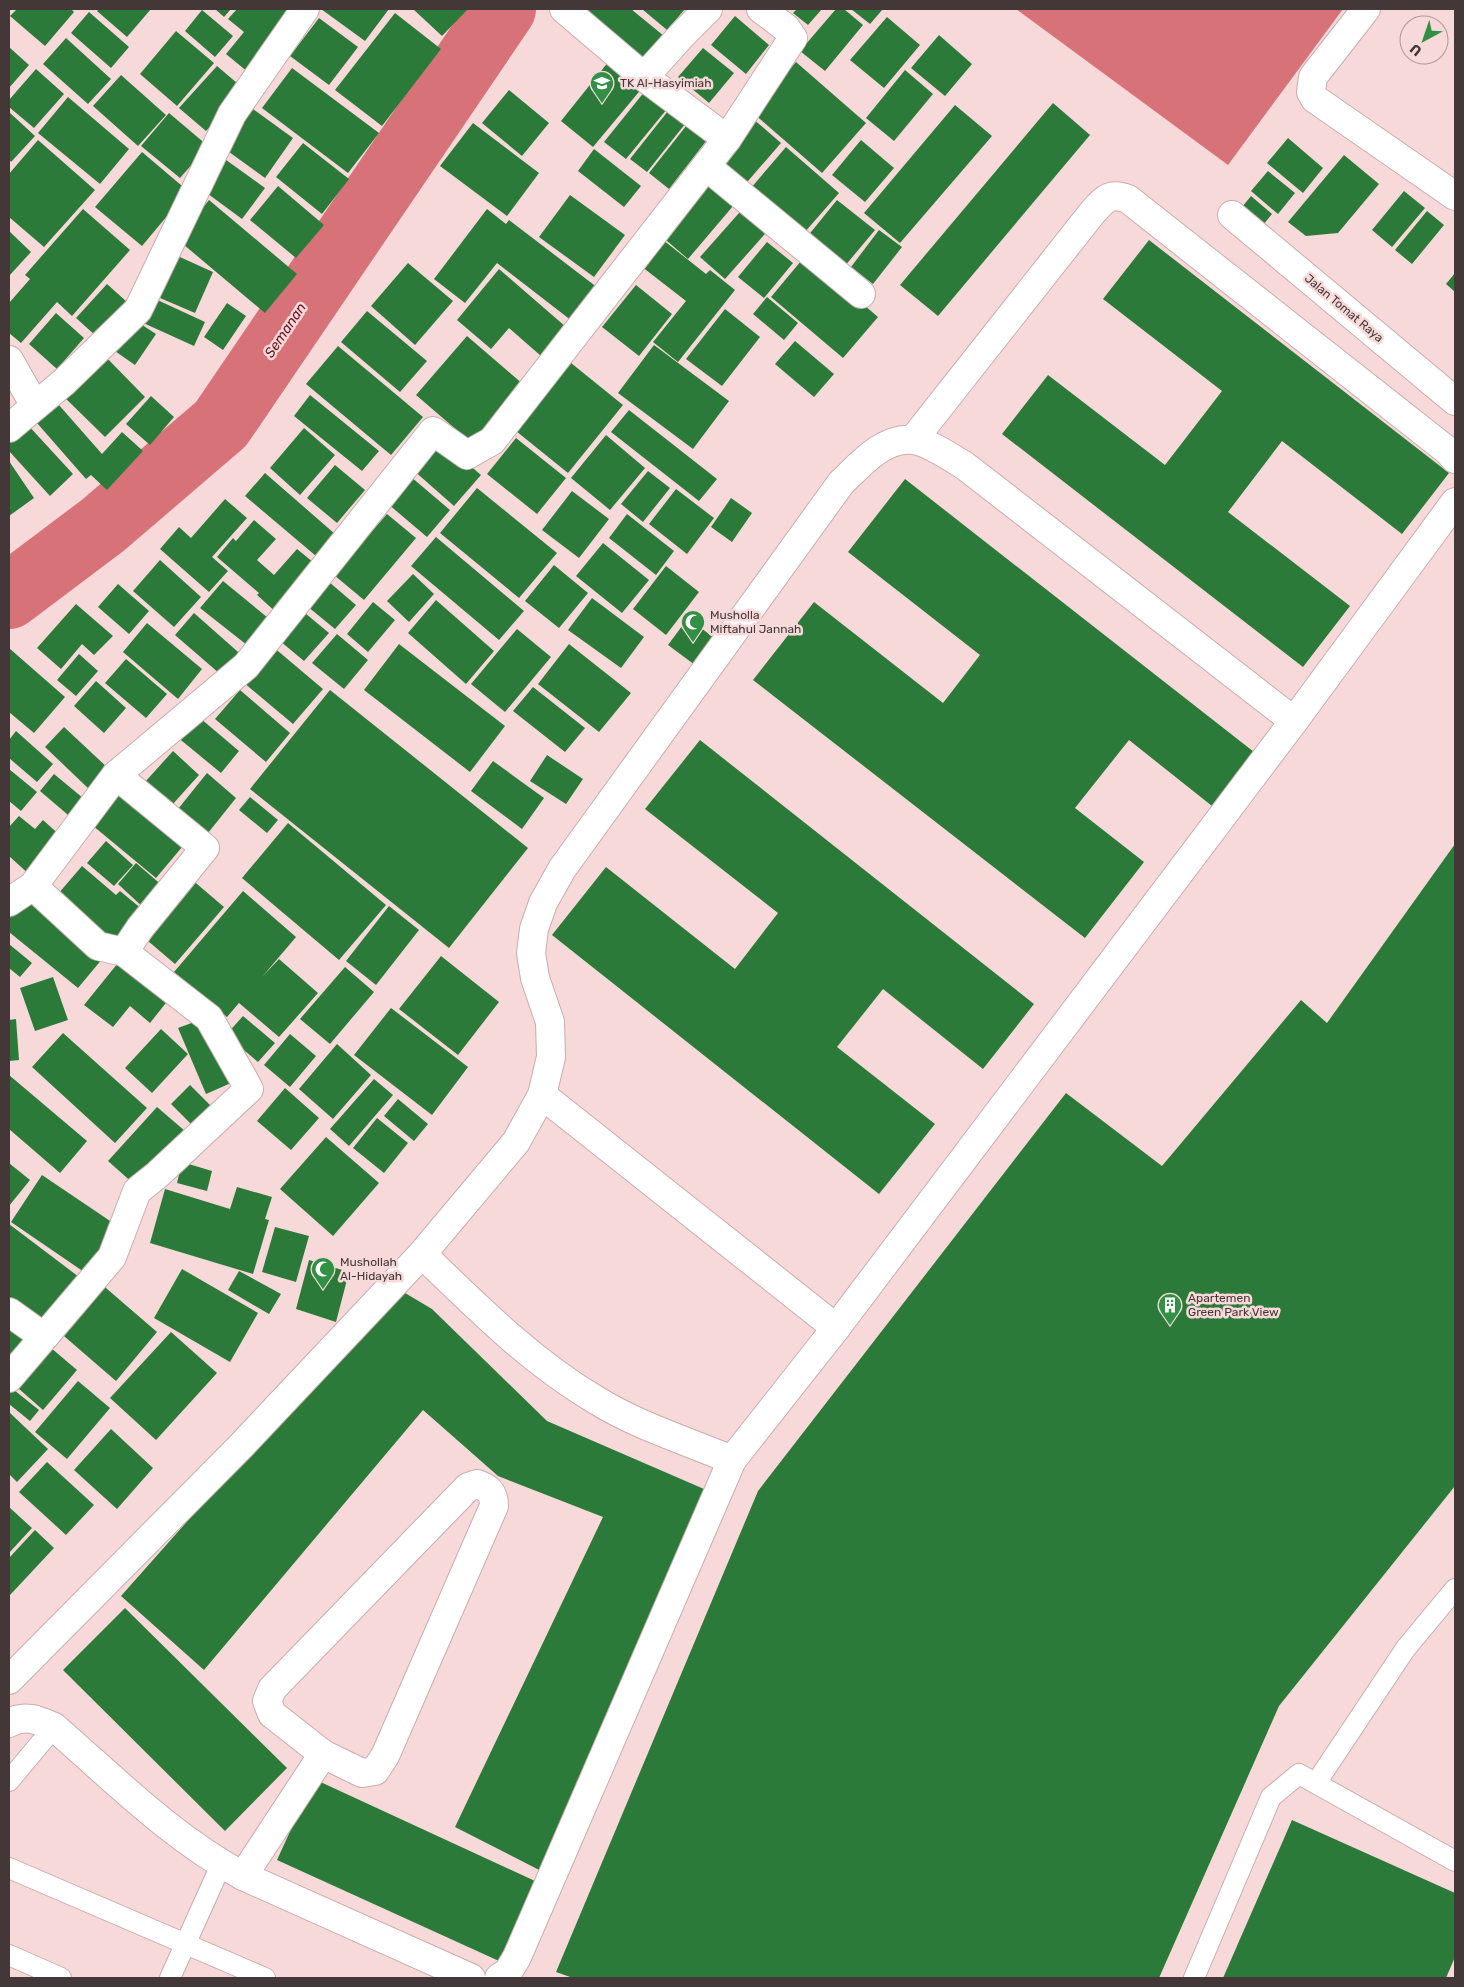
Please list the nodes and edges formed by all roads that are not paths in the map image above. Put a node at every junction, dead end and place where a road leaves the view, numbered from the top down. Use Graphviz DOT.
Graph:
graph roads {
  1 [pos="305,9"];
  2 [pos="565,9"];
  3 [pos="708,9"];
  4 [pos="761,9"];
  5 [pos="1366,9"];
  6 [pos="644,78"];
  7 [pos="727,139"];
  8 [pos="706,166"];
  9 [pos="1455,196"];
  10 [pos="1232,215"];
  11 [pos="861,294"];
  12 [pos="9,360"];
  13 [pos="1455,401"];
  14 [pos="35,406"];
  15 [pos="9,428"];
  16 [pos="912,440"];
  17 [pos="1455,459"];
  18 [pos="1455,502"];
  19 [pos="1294,721"];
  20 [pos="116,775"];
  21 [pos="32,886"];
  22 [pos="9,902"];
  23 [pos="124,952"];
  24 [pos="542,1095"];
  25 [pos="422,1254"];
  26 [pos="9,1312"];
  27 [pos="836,1328"];
  28 [pos="44,1337"];
  29 [pos="9,1378"];
  30 [pos="732,1460"];
  31 [pos="1455,1589"];
  32 [pos="9,1680"];
  33 [pos="9,1723"];
  34 [pos="54,1727"];
  35 [pos="323,1754"];
  36 [pos="9,1781"];
  37 [pos="1316,1783"];
  38 [pos="1455,1861"];
  39 [pos="9,1868"];
  40 [pos="232,1870"];
  41 [pos="186,1944"];
  42 [pos="9,1955"];
  43 [pos="60,1978"];
  44 [pos="170,1978"];
  45 [pos="265,1978"];
  46 [pos="471,1978"];
  47 [pos="499,1978"];
  48 [pos="1194,1978"];
  1 -- 14 [label="street"];
  2 -- 6 [label="street"];
  3 -- 6 [label="street"];
  4 -- 7 [label="street"];
  5 -- 9 [label="street"];
  6 -- 7 [label="street"];
  7 -- 8 [label="street"];
  8 -- 11 [label="street"];
  8 -- 20 [label="street"];
  10 -- 13 [label="street, Jalan Tomat Raya"];
  12 -- 14 [label="street"];
  14 -- 15 [label="street"];
  16 -- 17 [label="street"];
  16 -- 19 [label="street"];
  16 -- 24 [label="street"];
  18 -- 19 [label="street"];
  19 -- 27 [label="street"];
  20 -- 21 [label="street"];
  20 -- 23 [label="street"];
  21 -- 22 [label="street"];
  21 -- 23 [label="street"];
  23 -- 28 [label="street"];
  24 -- 25 [label="street"];
  24 -- 27 [label="street"];
  25 -- 30 [label="street"];
  25 -- 32 [label="street"];
  26 -- 28 [label="street"];
  27 -- 30 [label="street"];
  28 -- 29 [label="street"];
  30 -- 47 [label="street"];
  31 -- 37 [label="lane"];
  33 -- 34 [label="street"];
  34 -- 36 [label="lane"];
  34 -- 40 [label="street"];
  35 -- 35 [label="street"];
  35 -- 40 [label="street"];
  37 -- 38 [label="lane"];
  37 -- 48 [label="lane"];
  39 -- 41 [label="lane"];
  40 -- 41 [label="lane"];
  40 -- 46 [label="street"];
  41 -- 44 [label="lane"];
  41 -- 45 [label="lane"];
  42 -- 43 [label="lane"];
}
